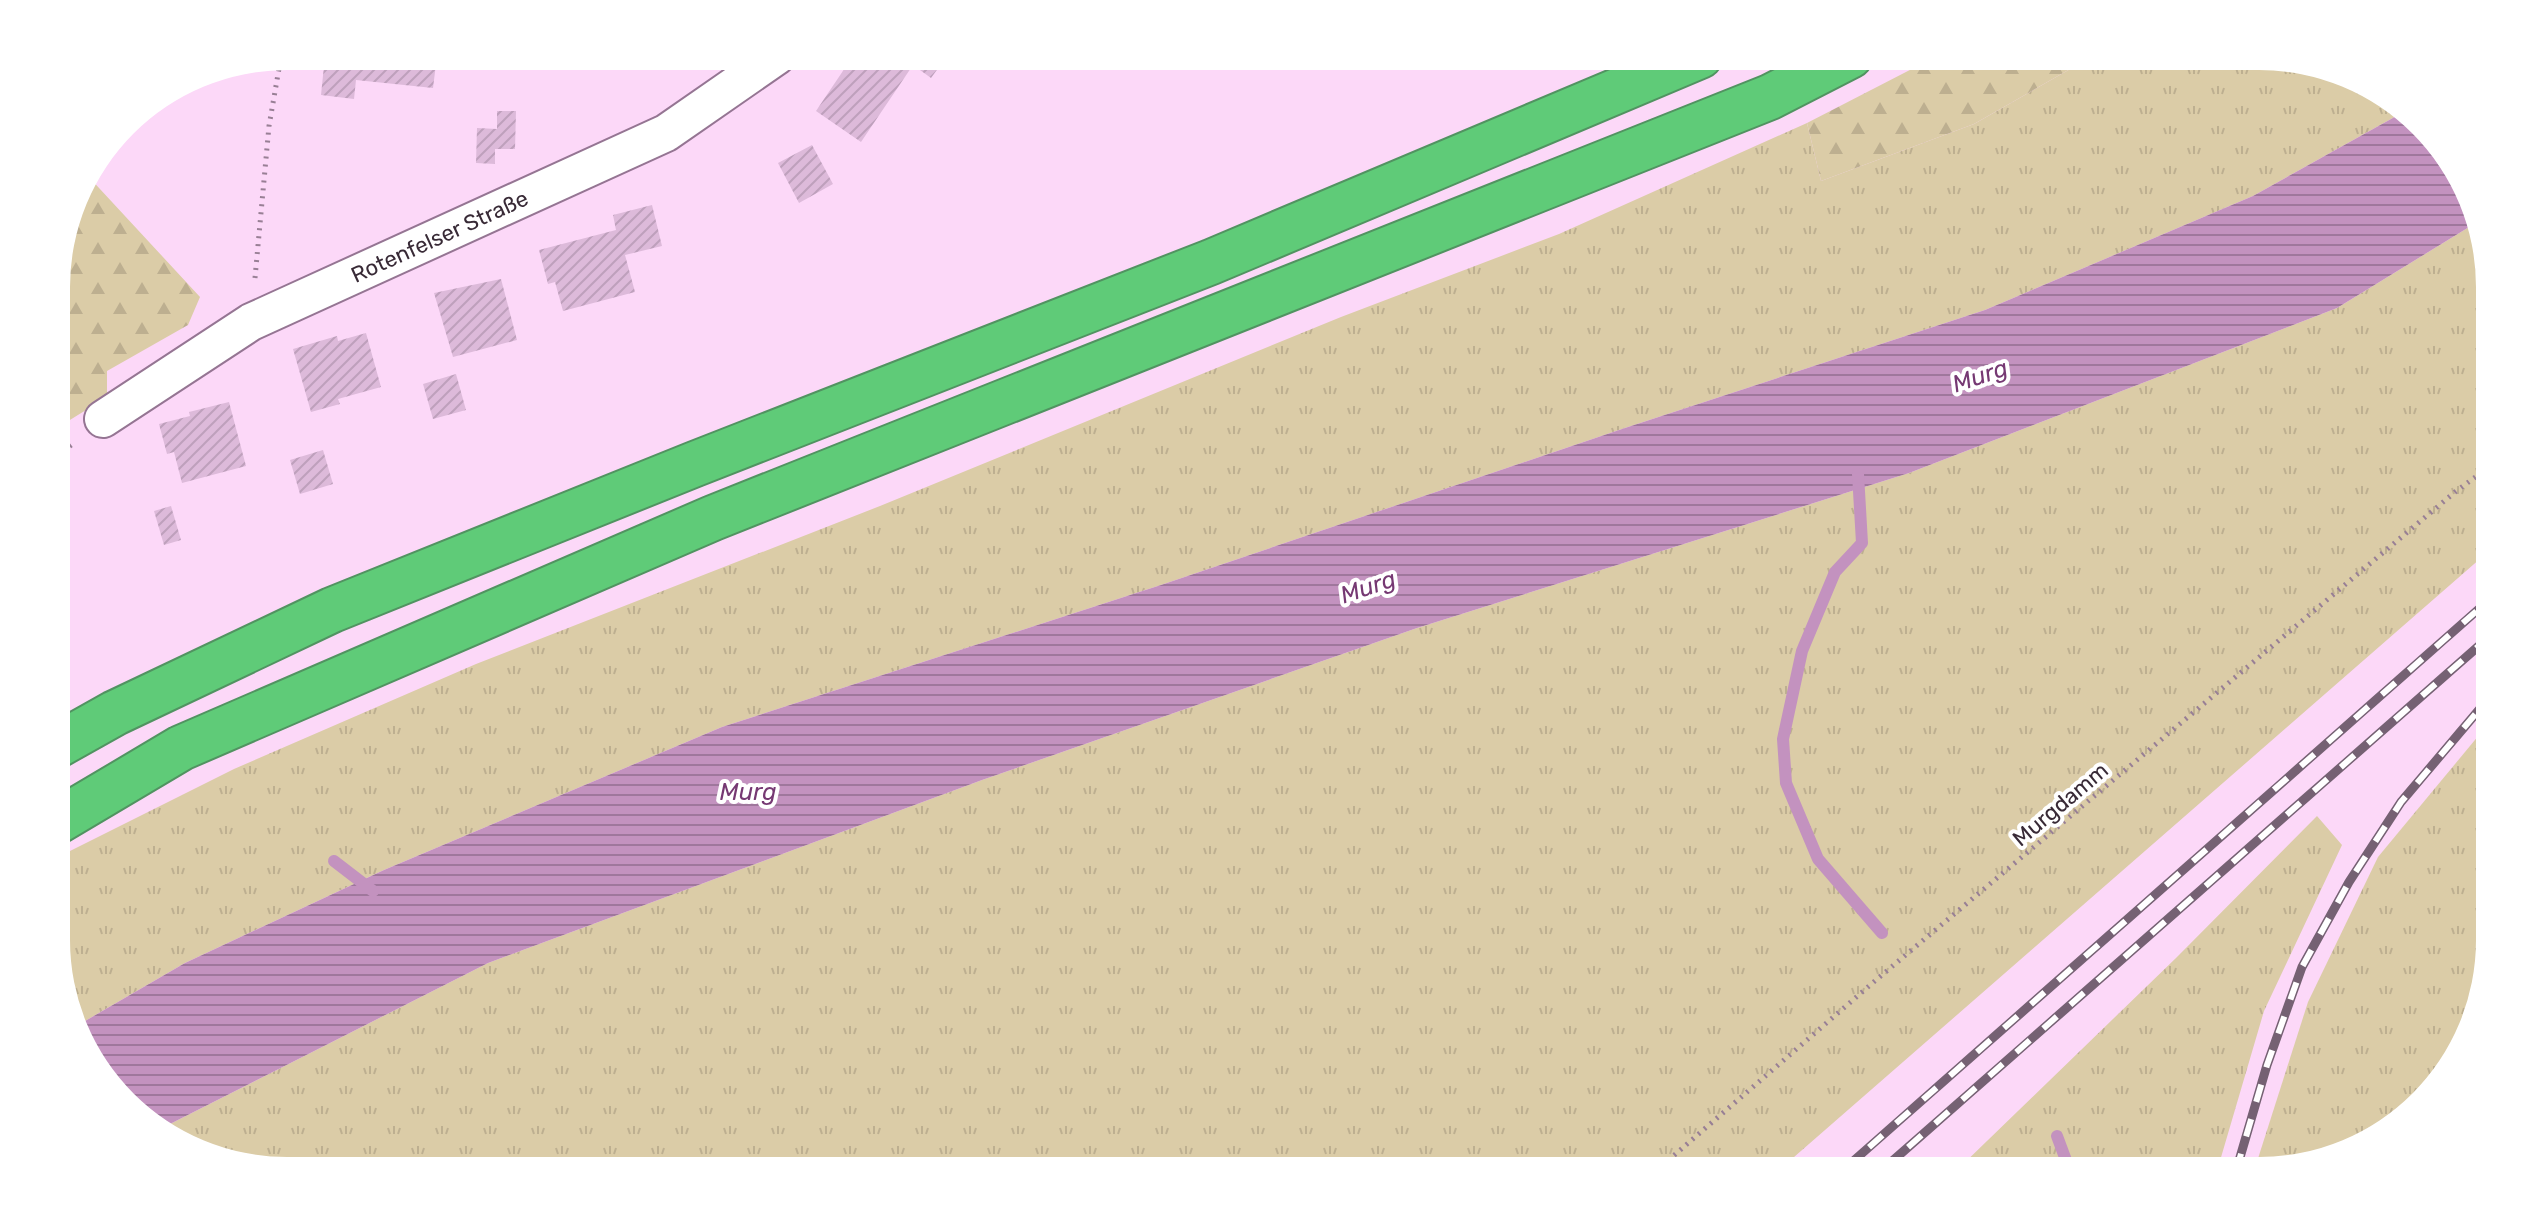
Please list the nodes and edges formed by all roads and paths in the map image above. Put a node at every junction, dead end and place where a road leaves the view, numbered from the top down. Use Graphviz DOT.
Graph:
graph roads {
  1 [pos="757,70"];
  2 [pos="1667,70"];
  3 [pos="1823,70"];
  4 [pos="279,71"];
  5 [pos="251,322"];
  6 [pos="103,419"];
  7 [pos="2476,477"];
  8 [pos="70,738"];
  9 [pos="70,814"];
  10 [pos="1672,1157"];
  1 -- 5 [label="street, Rotenfelser Straße"];
  2 -- 8 [label="highway"];
  3 -- 9 [label="highway"];
  4 -- 5 [label="path"];
  5 -- 6 [label="street, Rotenfelser Straße"];
  7 -- 10 [label="path, Murgdamm"];
}
